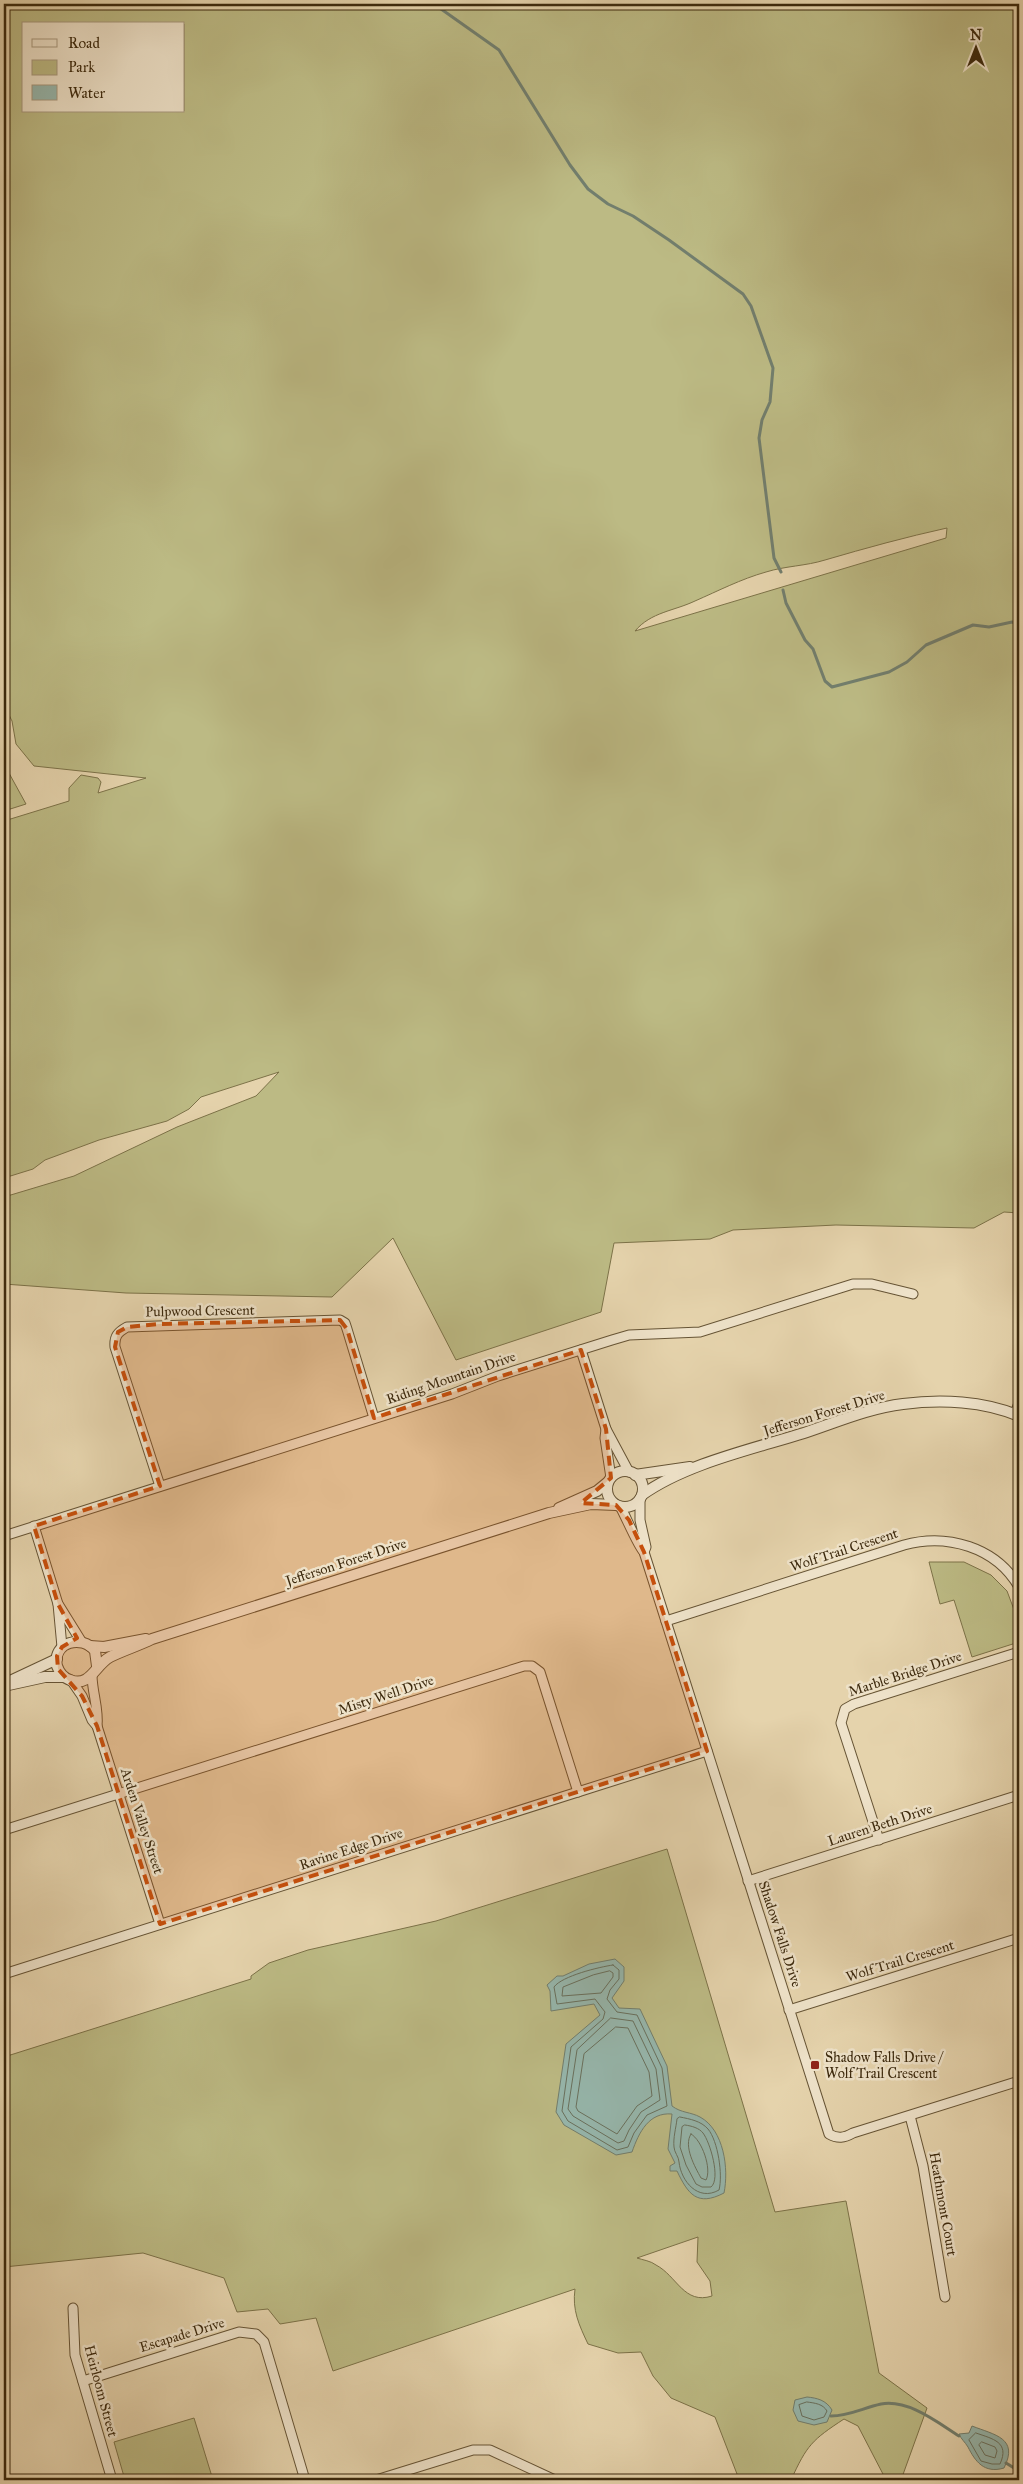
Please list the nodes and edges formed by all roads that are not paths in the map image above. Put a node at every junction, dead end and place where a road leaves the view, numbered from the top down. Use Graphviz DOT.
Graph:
graph roads {
  1 [pos="913,1294"];
  2 [pos="581,1350"];
  3 [pos="1019,1403"];
  4 [pos="1017,1415"];
  5 [pos="374,1418"];
  6 [pos="606,1429"];
  7 [pos="698,1466"];
  8 [pos="632,1473"];
  9 [pos="609,1480"];
  10 [pos="160,1486"];
  11 [pos="641,1496"];
  12 [pos="618,1506"];
  13 [pos="549,1513"];
  14 [pos="34,1526"];
  15 [pos="4,1536"];
  16 [pos="644,1552"];
  17 [pos="1019,1587"];
  18 [pos="58,1604"];
  19 [pos="666,1621"];
  20 [pos="152,1638"];
  21 [pos="86,1644"];
  22 [pos="62,1647"];
  23 [pos="1019,1652"];
  24 [pos="57,1659"];
  25 [pos="95,1671"];
  26 [pos="68,1679"];
  27 [pos="4,1685"];
  28 [pos="97,1726"];
  29 [pos="707,1752"];
  30 [pos="578,1792"];
  31 [pos="119,1794"];
  32 [pos="1019,1795"];
  33 [pos="4,1830"];
  34 [pos="879,1840"];
  35 [pos="748,1881"];
  36 [pos="160,1924"];
  37 [pos="1019,1938"];
  38 [pos="4,1974"];
  39 [pos="789,2010"];
  40 [pos="1019,2081"];
  41 [pos="910,2116"];
  42 [pos="945,2297"];
  43 [pos="73,2308"];
  44 [pos="83,2381"];
  45 [pos="112,2480"];
  46 [pos="305,2480"];
  47 [pos="376,2480"];
  48 [pos="555,2480"];
  1 -- 2 [label="street, Riding Mountain Drive"];
  2 -- 5 [label="street, Riding Mountain Drive"];
  2 -- 6 [label="street"];
  3 -- 4 [label="street"];
  4 -- 7 [label="street, Jefferson Forest Drive"];
  5 -- 10 [label="street, Riding Mountain Drive"];
  5 -- 10 [label="street, Pulpwood Crescent"];
  6 -- 8 [label="street"];
  6 -- 9 [label="street"];
  7 -- 8 [label="street, Jefferson Forest Drive"];
  7 -- 11 [label="street, Jefferson Forest Drive"];
  8 -- 9 [label="street"];
  8 -- 11 [label="street"];
  9 -- 12 [label="street"];
  9 -- 13 [label="street, Jefferson Forest Drive"];
  10 -- 14 [label="street, Riding Mountain Drive"];
  11 -- 12 [label="street"];
  11 -- 16 [label="street, Shadow Falls Drive"];
  12 -- 13 [label="street, Jefferson Forest Drive"];
  12 -- 16 [label="street, Shadow Falls Drive"];
  13 -- 20 [label="street, Jefferson Forest Drive"];
  14 -- 15 [label="street, Riding Mountain Drive"];
  14 -- 18 [label="street"];
  16 -- 19 [label="street, Shadow Falls Drive"];
  17 -- 19 [label="street, Wolf Trail Crescent"];
  18 -- 21 [label="street"];
  18 -- 22 [label="street"];
  19 -- 29 [label="street, Shadow Falls Drive"];
  20 -- 21 [label="street, Jefferson Forest Drive"];
  20 -- 25 [label="street, Jefferson Forest Drive"];
  21 -- 22 [label="street"];
  21 -- 25 [label="street"];
  22 -- 24 [label="street"];
  23 -- 34 [label="street, Marble Bridge Drive"];
  24 -- 26 [label="street"];
  24 -- 27 [label="street"];
  25 -- 26 [label="street"];
  25 -- 28 [label="street, Arden Valley Street"];
  26 -- 27 [label="street"];
  26 -- 28 [label="street, Arden Valley Street"];
  28 -- 31 [label="street, Arden Valley Street"];
  29 -- 30 [label="street, Ravine Edge Drive"];
  29 -- 35 [label="street, Shadow Falls Drive"];
  30 -- 31 [label="street, Misty Well Drive"];
  30 -- 36 [label="street, Ravine Edge Drive"];
  31 -- 33 [label="street"];
  31 -- 36 [label="street, Arden Valley Street"];
  32 -- 34 [label="street, Lauren Beth Drive"];
  34 -- 35 [label="street, Lauren Beth Drive"];
  35 -- 39 [label="street, Shadow Falls Drive"];
  36 -- 38 [label="street, Ravine Edge Drive"];
  37 -- 39 [label="street, Wolf Trail Crescent"];
  39 -- 41 [label="street, Shadow Falls Drive"];
  40 -- 41 [label="street, Shadow Falls Drive"];
  41 -- 42 [label="street, Heathmont Court"];
  43 -- 44 [label="street, Heirloom Street"];
  44 -- 45 [label="street, Heirloom Street"];
  44 -- 46 [label="street, Escapade Drive"];
  47 -- 48 [label="street"];
}
